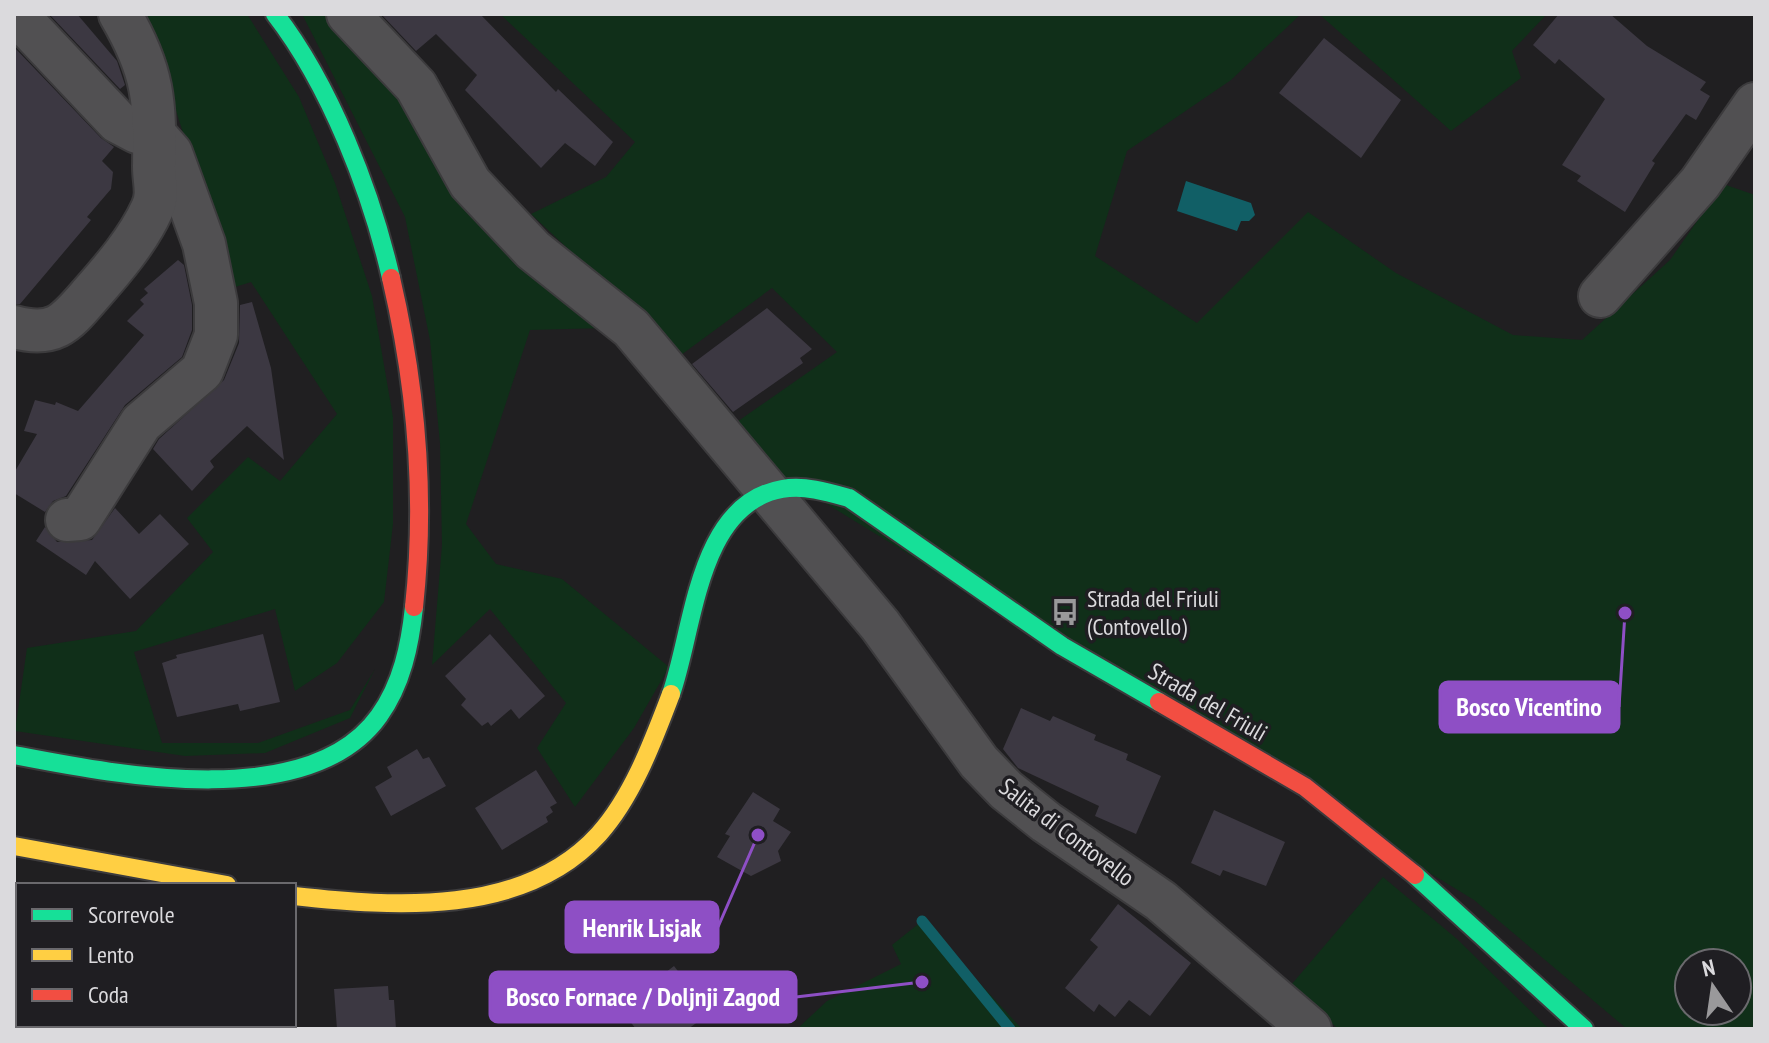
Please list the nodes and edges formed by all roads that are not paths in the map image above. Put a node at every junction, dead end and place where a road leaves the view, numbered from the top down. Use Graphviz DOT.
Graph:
graph roads {
  1 [pos="16,14"];
  2 [pos="120,14"];
  3 [pos="275,14"];
  4 [pos="348,14"];
  5 [pos="1755,104"];
  6 [pos="155,135"];
  7 [pos="1600,296"];
  8 [pos="14,327"];
  9 [pos="769,491"];
  10 [pos="67,520"];
  11 [pos="14,755"];
  12 [pos="14,846"];
  13 [pos="216,883"];
  14 [pos="296,896"];
  15 [pos="1310,1029"];
  16 [pos="1584,1029"];
  1 -- 6 [label="street"];
  2 -- 6 [label="street"];
  3 -- 11 [label="main road"];
  4 -- 9 [label="street, Salita di Contovello"];
  5 -- 7 [label="street"];
  6 -- 8 [label="street"];
  6 -- 10 [label="street"];
  9 -- 14 [label="main road"];
  9 -- 15 [label="street, Salita di Contovello"];
  9 -- 16 [label="main road, Strada del Friuli"];
  12 -- 13 [label="main road"];
}
